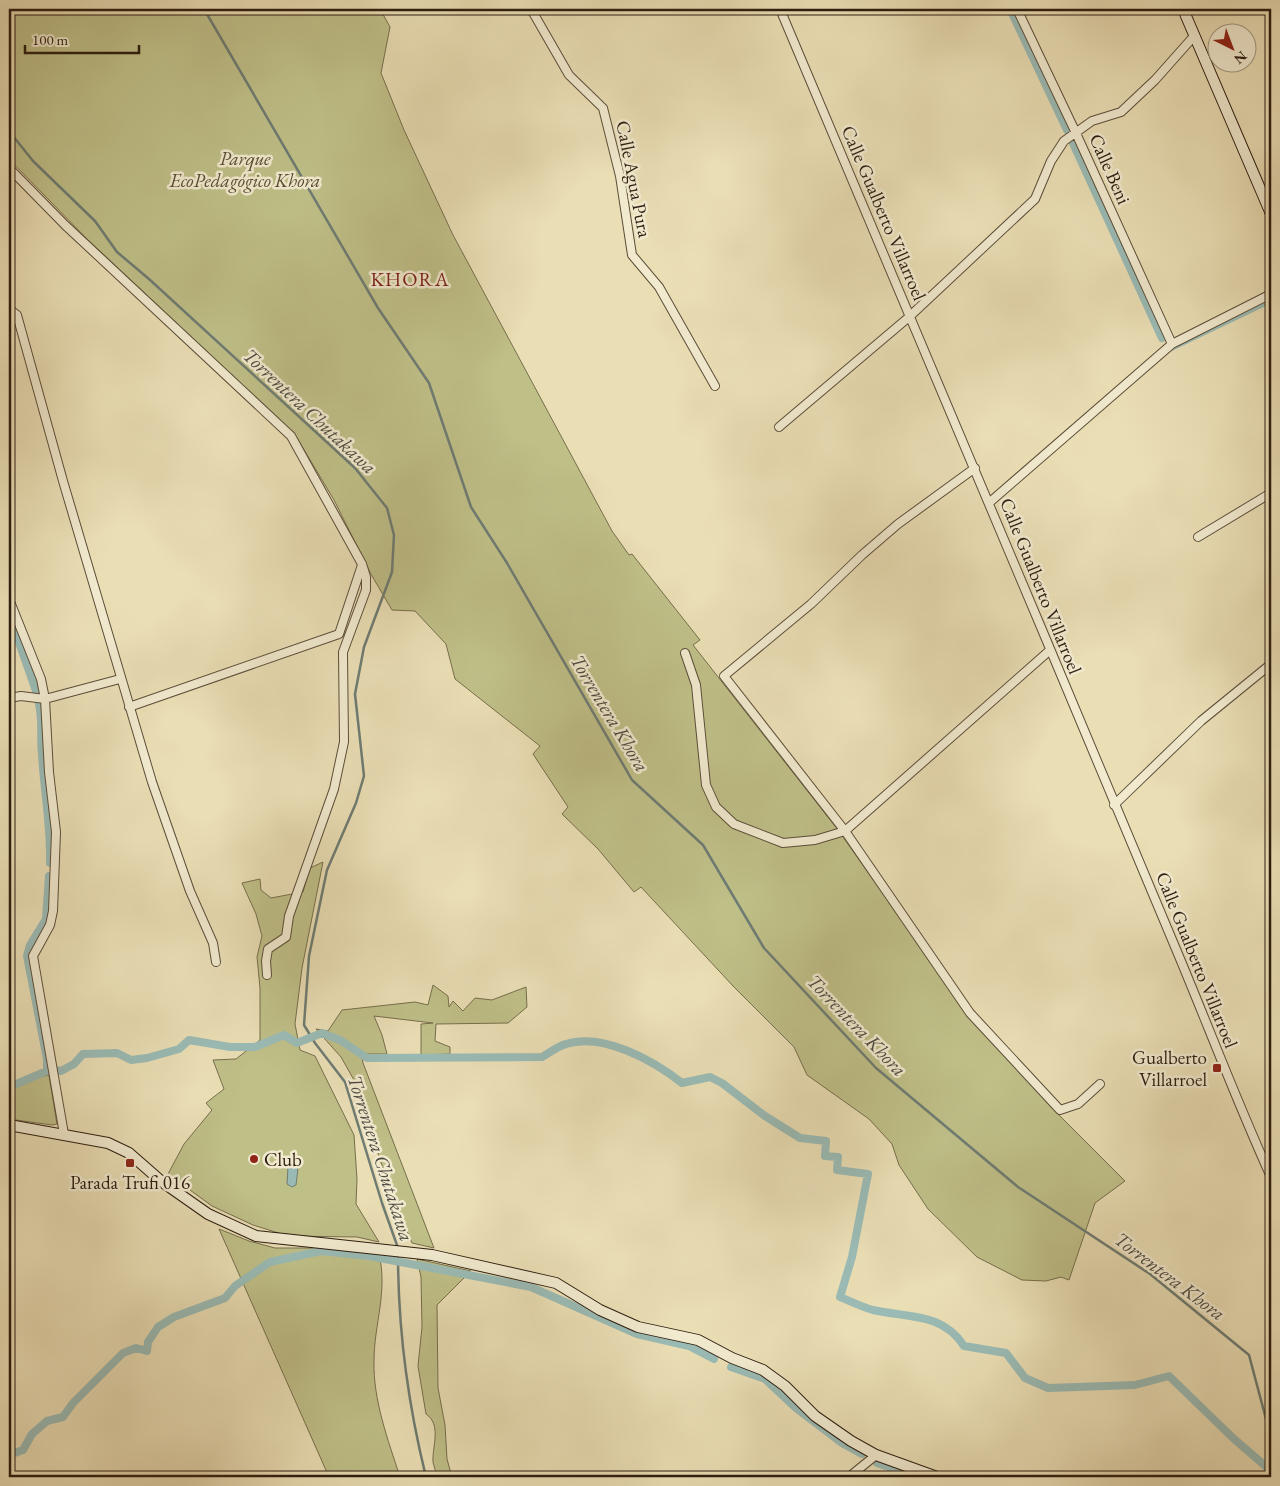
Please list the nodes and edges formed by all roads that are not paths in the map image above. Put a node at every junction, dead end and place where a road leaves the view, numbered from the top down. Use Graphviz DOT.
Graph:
graph roads {
  1 [pos="530,9"];
  2 [pos="780,9"];
  3 [pos="1017,9"];
  4 [pos="1183,9"];
  5 [pos="1195,35"];
  6 [pos="1075,131"];
  7 [pos="9,168"];
  8 [pos="1271,214"];
  9 [pos="1271,294"];
  10 [pos="9,309"];
  11 [pos="909,317"];
  12 [pos="1172,344"];
  13 [pos="715,386"];
  14 [pos="779,427"];
  15 [pos="975,468"];
  16 [pos="1271,493"];
  17 [pos="990,502"];
  18 [pos="1198,537"];
  19 [pos="362,564"];
  20 [pos="9,599"];
  21 [pos="1049,651"];
  22 [pos="685,653"];
  23 [pos="1271,664"];
  24 [pos="120,679"];
  25 [pos="9,698"];
  26 [pos="45,698"];
  27 [pos="129,707"];
  28 [pos="1114,805"];
  29 [pos="845,831"];
  30 [pos="216,962"];
  31 [pos="267,975"];
  32 [pos="1100,1084"];
  33 [pos="9,1125"];
  34 [pos="64,1134"];
  35 [pos="1271,1177"];
  36 [pos="876,1455"];
  37 [pos="849,1477"];
  38 [pos="937,1477"];
  1 -- 13 [label="street, Calle Agua Pura"];
  2 -- 11 [label="street, Calle Gualberto Villarroel"];
  3 -- 6 [label="street, Calle Beni"];
  4 -- 5 [label="street"];
  5 -- 6 [label="street"];
  5 -- 8 [label="street"];
  6 -- 11 [label="street"];
  6 -- 12 [label="street, Calle Beni"];
  7 -- 19 [label="street"];
  9 -- 12 [label="street"];
  10 -- 24 [label="street"];
  11 -- 14 [label="street"];
  11 -- 15 [label="street, Calle Gualberto Villarroel"];
  12 -- 17 [label="street"];
  15 -- 17 [label="street, Calle Gualberto Villarroel"];
  15 -- 29 [label="street"];
  16 -- 18 [label="street"];
  17 -- 21 [label="street, Calle Gualberto Villarroel"];
  19 -- 27 [label="street"];
  19 -- 31 [label="street"];
  20 -- 26 [label="street"];
  21 -- 28 [label="street, Calle Gualberto Villarroel"];
  21 -- 29 [label="street"];
  22 -- 29 [label="street"];
  23 -- 28 [label="street"];
  24 -- 26 [label="street"];
  24 -- 27 [label="street"];
  25 -- 26 [label="street"];
  26 -- 34 [label="street"];
  27 -- 30 [label="street"];
  28 -- 35 [label="street, Calle Gualberto Villarroel"];
  29 -- 32 [label="street"];
  33 -- 34 [label="street"];
  34 -- 36 [label="street"];
  36 -- 37 [label="street"];
  36 -- 38 [label="street"];
}
